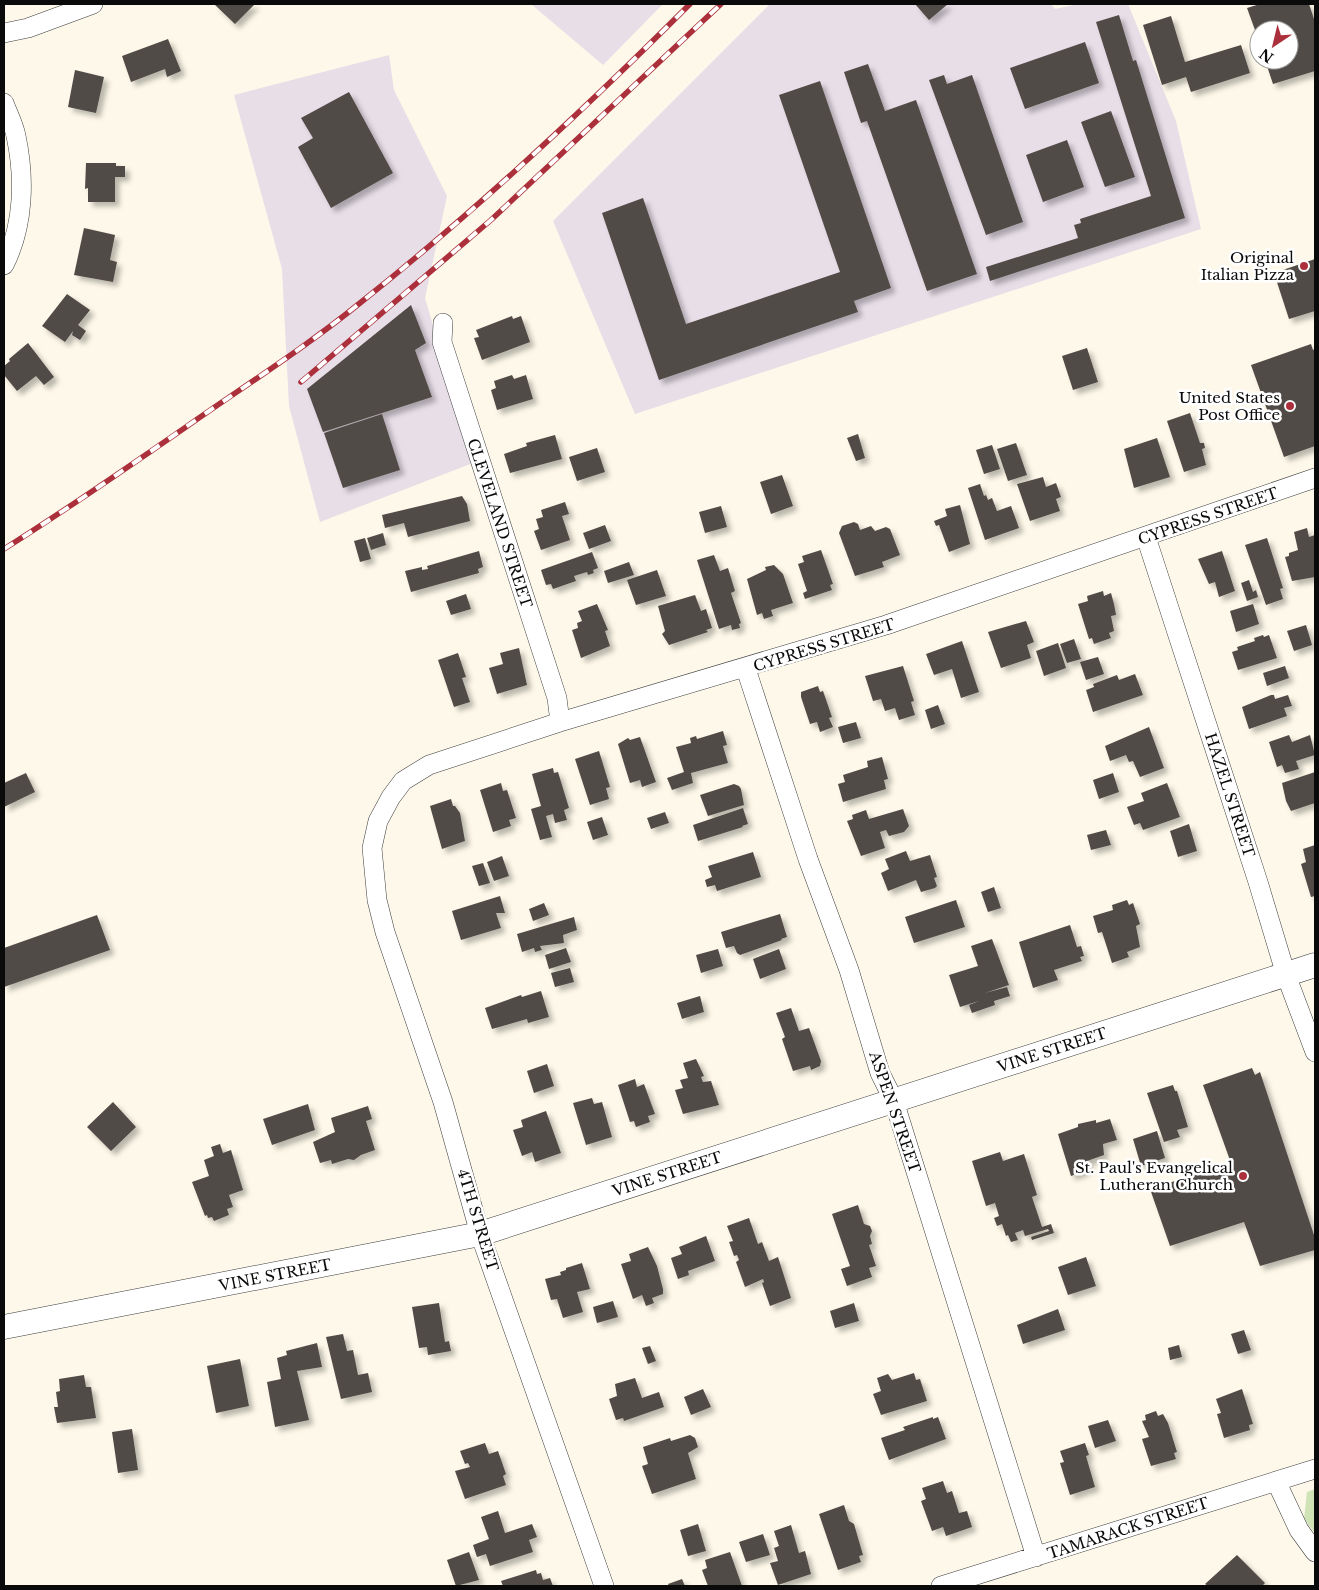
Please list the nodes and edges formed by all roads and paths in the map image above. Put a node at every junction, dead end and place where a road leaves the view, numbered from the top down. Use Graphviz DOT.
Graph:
graph roads {
  1 [pos="93,4"];
  2 [pos="4,33"];
  3 [pos="4,103"];
  4 [pos="4,265"];
  5 [pos="443,323"];
  6 [pos="1315,478"];
  7 [pos="1146,537"];
  8 [pos="746,669"];
  9 [pos="560,722"];
  10 [pos="372,848"];
  11 [pos="1315,965"];
  12 [pos="1286,975"];
  13 [pos="1315,1052"];
  14 [pos="894,1101"];
  15 [pos="480,1234"];
  16 [pos="4,1327"];
  17 [pos="1315,1469"];
  18 [pos="1276,1481"];
  19 [pos="1315,1552"];
  20 [pos="1036,1557"];
  21 [pos="604,1586"];
  22 [pos="941,1586"];
  1 -- 2 [label="street"];
  3 -- 4 [label="street"];
  5 -- 9 [label="street, CLEVELAND STREET"];
  6 -- 7 [label="street, CYPRESS STREET"];
  7 -- 8 [label="street, CYPRESS STREET"];
  7 -- 12 [label="street, HAZEL STREET"];
  8 -- 9 [label="street, CYPRESS STREET"];
  8 -- 14 [label="street, ASPEN STREET"];
  9 -- 10 [label="street, CYPRESS STREET"];
  10 -- 15 [label="street, 4TH STREET"];
  11 -- 12 [label="street, VINE STREET"];
  12 -- 13 [label="street, HAZEL STREET"];
  12 -- 14 [label="street, VINE STREET"];
  14 -- 15 [label="street, VINE STREET"];
  14 -- 20 [label="street, ASPEN STREET"];
  15 -- 16 [label="street, VINE STREET"];
  15 -- 21 [label="street, 4TH STREET"];
  17 -- 18 [label="street, TAMARACK STREET"];
  18 -- 19 [label="street"];
  18 -- 20 [label="street, TAMARACK STREET"];
  20 -- 22 [label="street, TAMARACK STREET"];
}
